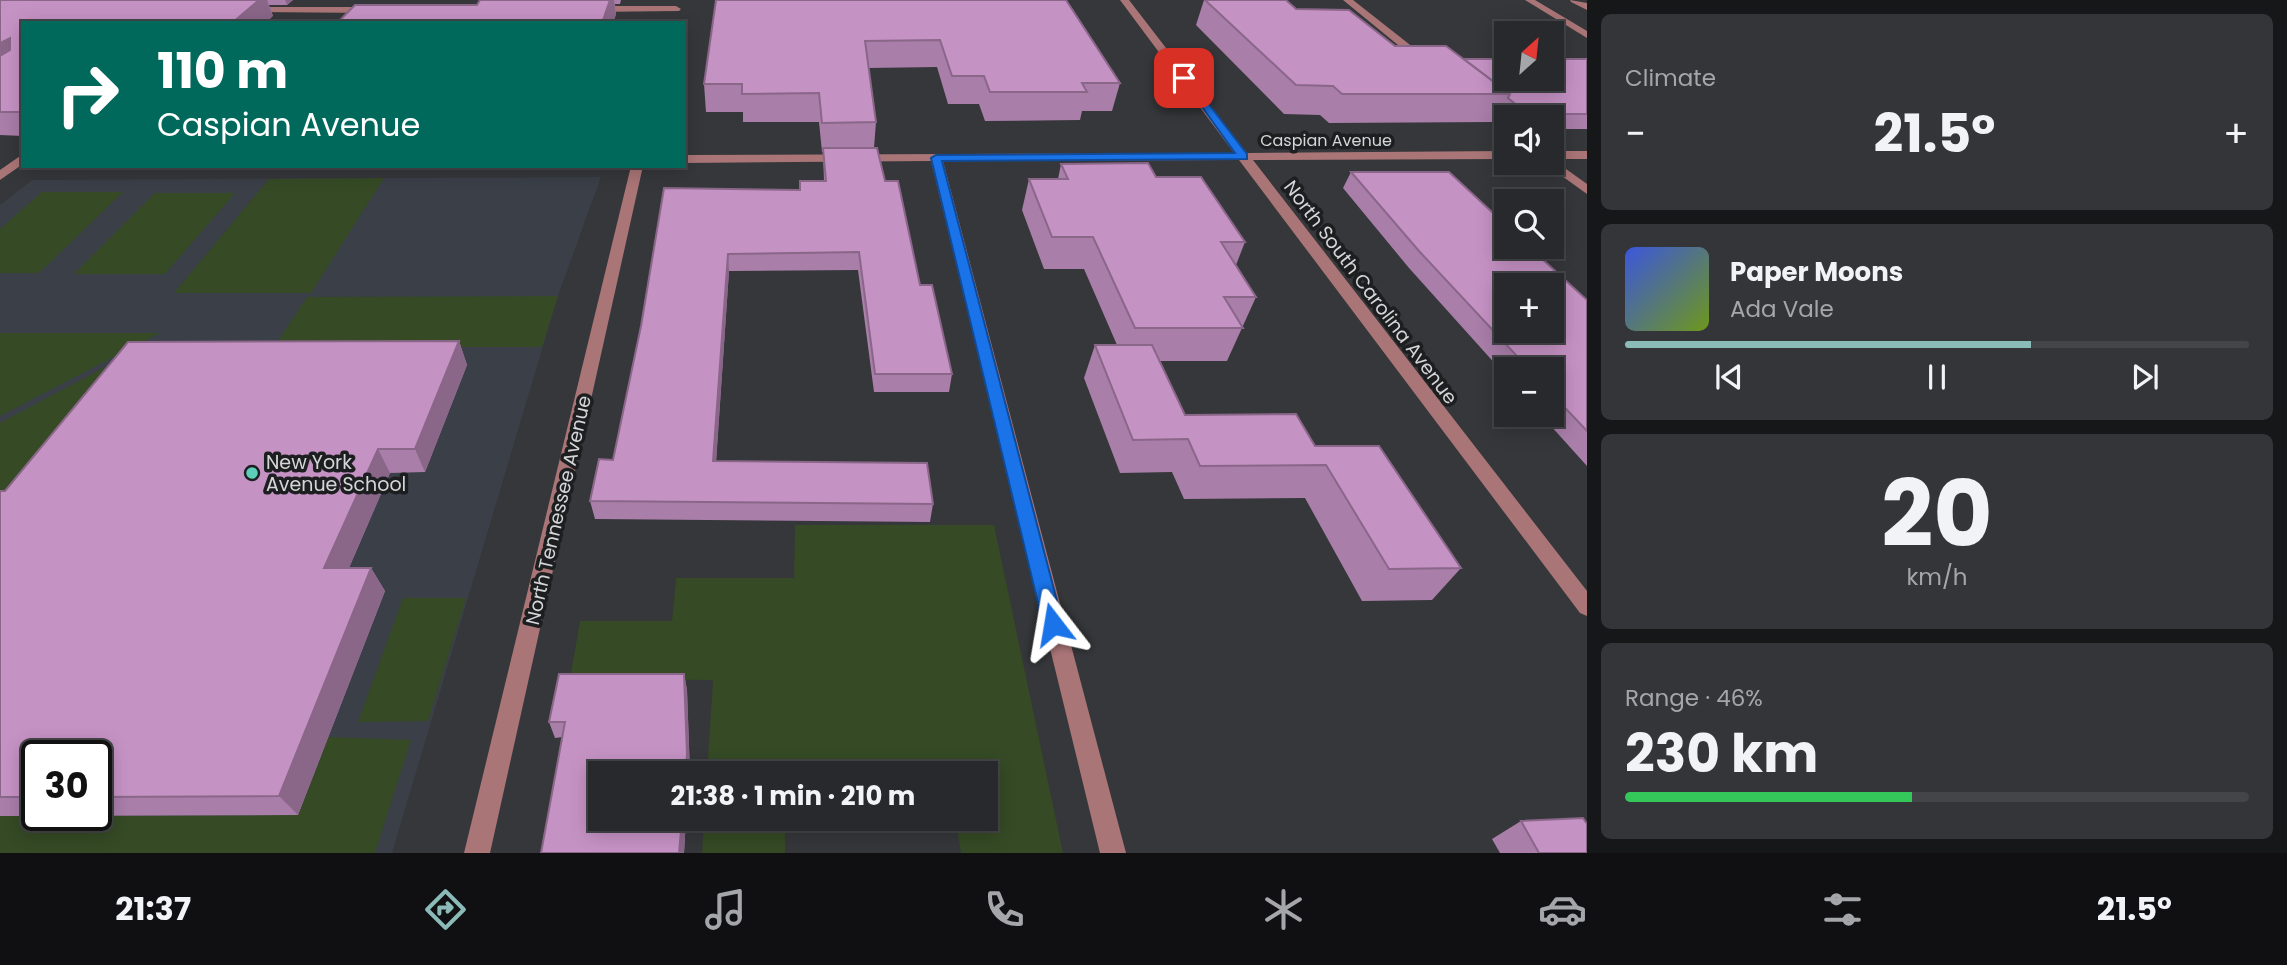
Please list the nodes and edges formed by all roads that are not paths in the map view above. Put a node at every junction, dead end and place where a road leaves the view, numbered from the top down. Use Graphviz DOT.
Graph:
graph roads {
  1 [pos="1124,0"];
  2 [pos="1347,0"];
  3 [pos="1529,0"];
  4 [pos="1574,0"];
  5 [pos="677,5"];
  6 [pos="1587,7"];
  7 [pos="586,9"];
  8 [pos="241,10"];
  9 [pos="386,10"];
  10 [pos="1587,35"];
  11 [pos="1434,69"];
  12 [pos="1465,94"];
  13 [pos="1494,117"];
  14 [pos="1494,155"];
  15 [pos="1564,155"];
  16 [pos="1587,155"];
  17 [pos="1244,156"];
  18 [pos="936,158"];
  19 [pos="686,159"];
  20 [pos="21,160"];
  21 [pos="637,168"];
  22 [pos="1564,172"];
  23 [pos="0,176"];
  24 [pos="1587,190"];
  25 [pos="1587,607"];
  26 [pos="477,853"];
  27 [pos="1113,853"];
  1 -- 17 [label="street, North South Carolina Avenue"];
  2 -- 11 [label="street"];
  3 -- 10 [label="street"];
  4 -- 6 [label="street"];
  5 -- 7 [label="street"];
  8 -- 9 [label="street"];
  12 -- 13 [label="street"];
  14 -- 17 [label="street, Caspian Avenue"];
  15 -- 16 [label="street"];
  17 -- 18 [label="street, Caspian Avenue"];
  17 -- 25 [label="street, North South Carolina Avenue"];
  18 -- 19 [label="street, Caspian Avenue"];
  18 -- 27 [label="street"];
  20 -- 23 [label="street"];
  21 -- 26 [label="street, North Tennessee Avenue"];
  22 -- 24 [label="street"];
}
